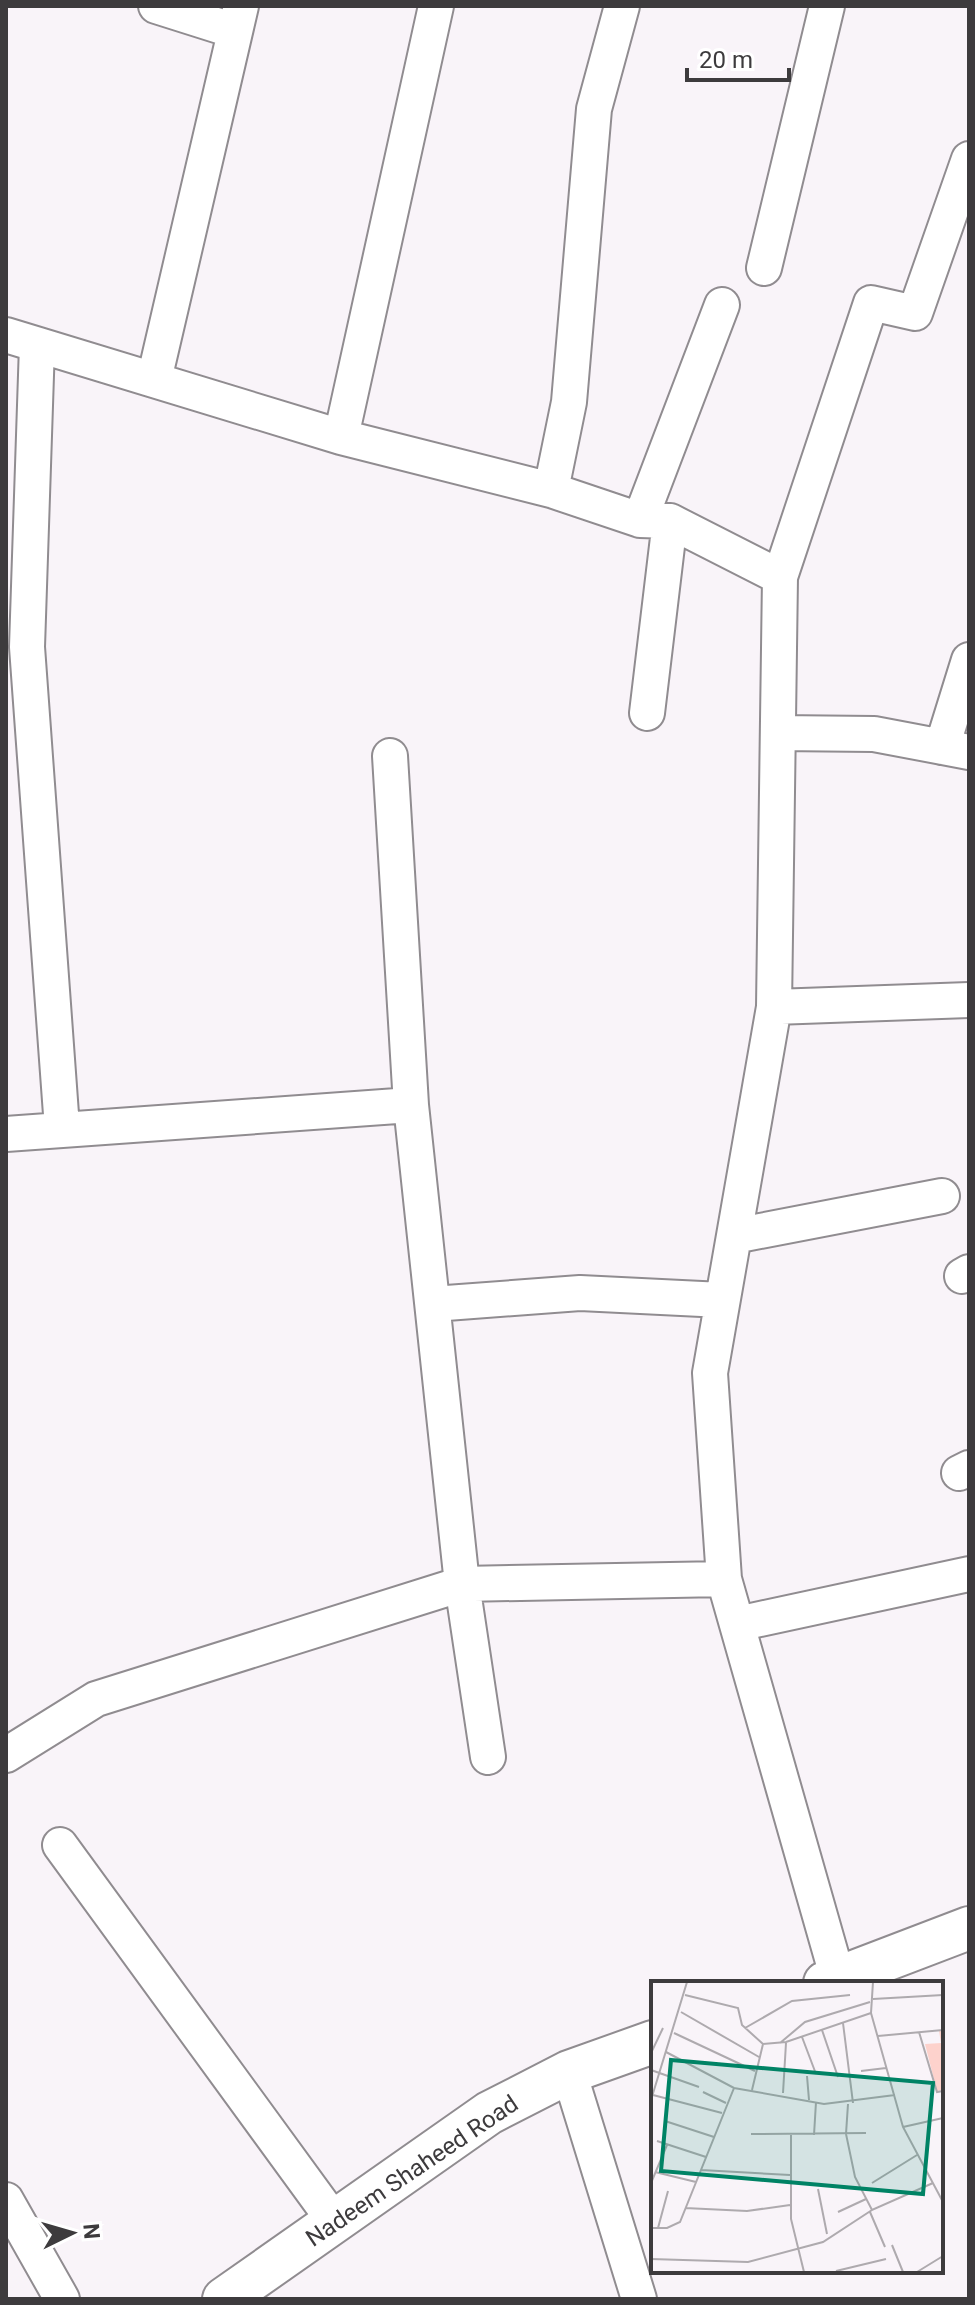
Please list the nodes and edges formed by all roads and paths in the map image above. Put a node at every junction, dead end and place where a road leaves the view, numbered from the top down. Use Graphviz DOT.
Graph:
graph roads {
  1 [pos="156,6"];
  2 [pos="436,6"];
  3 [pos="622,6"];
  4 [pos="827,6"];
  5 [pos="238,18"];
  6 [pos="969,159"];
  7 [pos="764,268"];
  8 [pos="722,305"];
  9 [pos="22,340"];
  10 [pos="154,380"];
  11 [pos="341,437"];
  12 [pos="551,490"];
  13 [pos="655,521"];
  14 [pos="780,577"];
  15 [pos="969,660"];
  16 [pos="647,713"];
  17 [pos="778,733"];
  18 [pos="956,750"];
  19 [pos="390,756"];
  20 [pos="969,1000"];
  21 [pos="774,1007"];
  22 [pos="411,1105"];
  23 [pos="62,1128"];
  24 [pos="6,1134"];
  25 [pos="942,1196"];
  26 [pos="734,1236"];
  27 [pos="722,1300"];
  28 [pos="433,1304"];
  29 [pos="969,1574"];
  30 [pos="724,1579"];
  31 [pos="462,1584"];
  32 [pos="737,1624"];
  33 [pos="6,1755"];
  34 [pos="488,1757"];
  35 [pos="60,1845"];
  36 [pos="969,1928"];
  37 [pos="831,1981"];
  38 [pos="651,2043"];
  39 [pos="569,2072"];
  40 [pos="6,2200"];
  41 [pos="335,2222"];
  42 [pos="62,2299"];
  43 [pos="224,2299"];
  44 [pos="639,2299"];
  1 -- 5 [label="street"];
  2 -- 11 [label="street"];
  3 -- 12 [label="street"];
  4 -- 7 [label="street"];
  5 -- 10 [label="street"];
  6 -- 14 [label="street"];
  8 -- 13 [label="street"];
  9 -- 10 [label="street"];
  9 -- 23 [label="street"];
  10 -- 11 [label="street"];
  11 -- 12 [label="street"];
  12 -- 13 [label="street"];
  13 -- 14 [label="street"];
  13 -- 16 [label="street"];
  14 -- 17 [label="street"];
  15 -- 18 [label="street"];
  17 -- 18 [label="street"];
  17 -- 21 [label="street"];
  19 -- 22 [label="street"];
  20 -- 21 [label="street"];
  21 -- 26 [label="street"];
  22 -- 23 [label="street"];
  22 -- 28 [label="street"];
  23 -- 24 [label="street"];
  25 -- 26 [label="street"];
  26 -- 27 [label="street"];
  27 -- 28 [label="street"];
  27 -- 30 [label="street"];
  28 -- 31 [label="street"];
  29 -- 32 [label="street"];
  30 -- 31 [label="street"];
  30 -- 32 [label="street"];
  31 -- 33 [label="street"];
  31 -- 34 [label="street"];
  32 -- 37 [label="street"];
  35 -- 41 [label="street"];
  36 -- 37 [label="main road"];
  38 -- 39 [label="main road, Nadeem Shaheed Road"];
  39 -- 41 [label="main road, Nadeem Shaheed Road"];
  39 -- 44 [label="street"];
  40 -- 42 [label="street"];
  41 -- 43 [label="main road, Nadeem Shaheed Road"];
}
